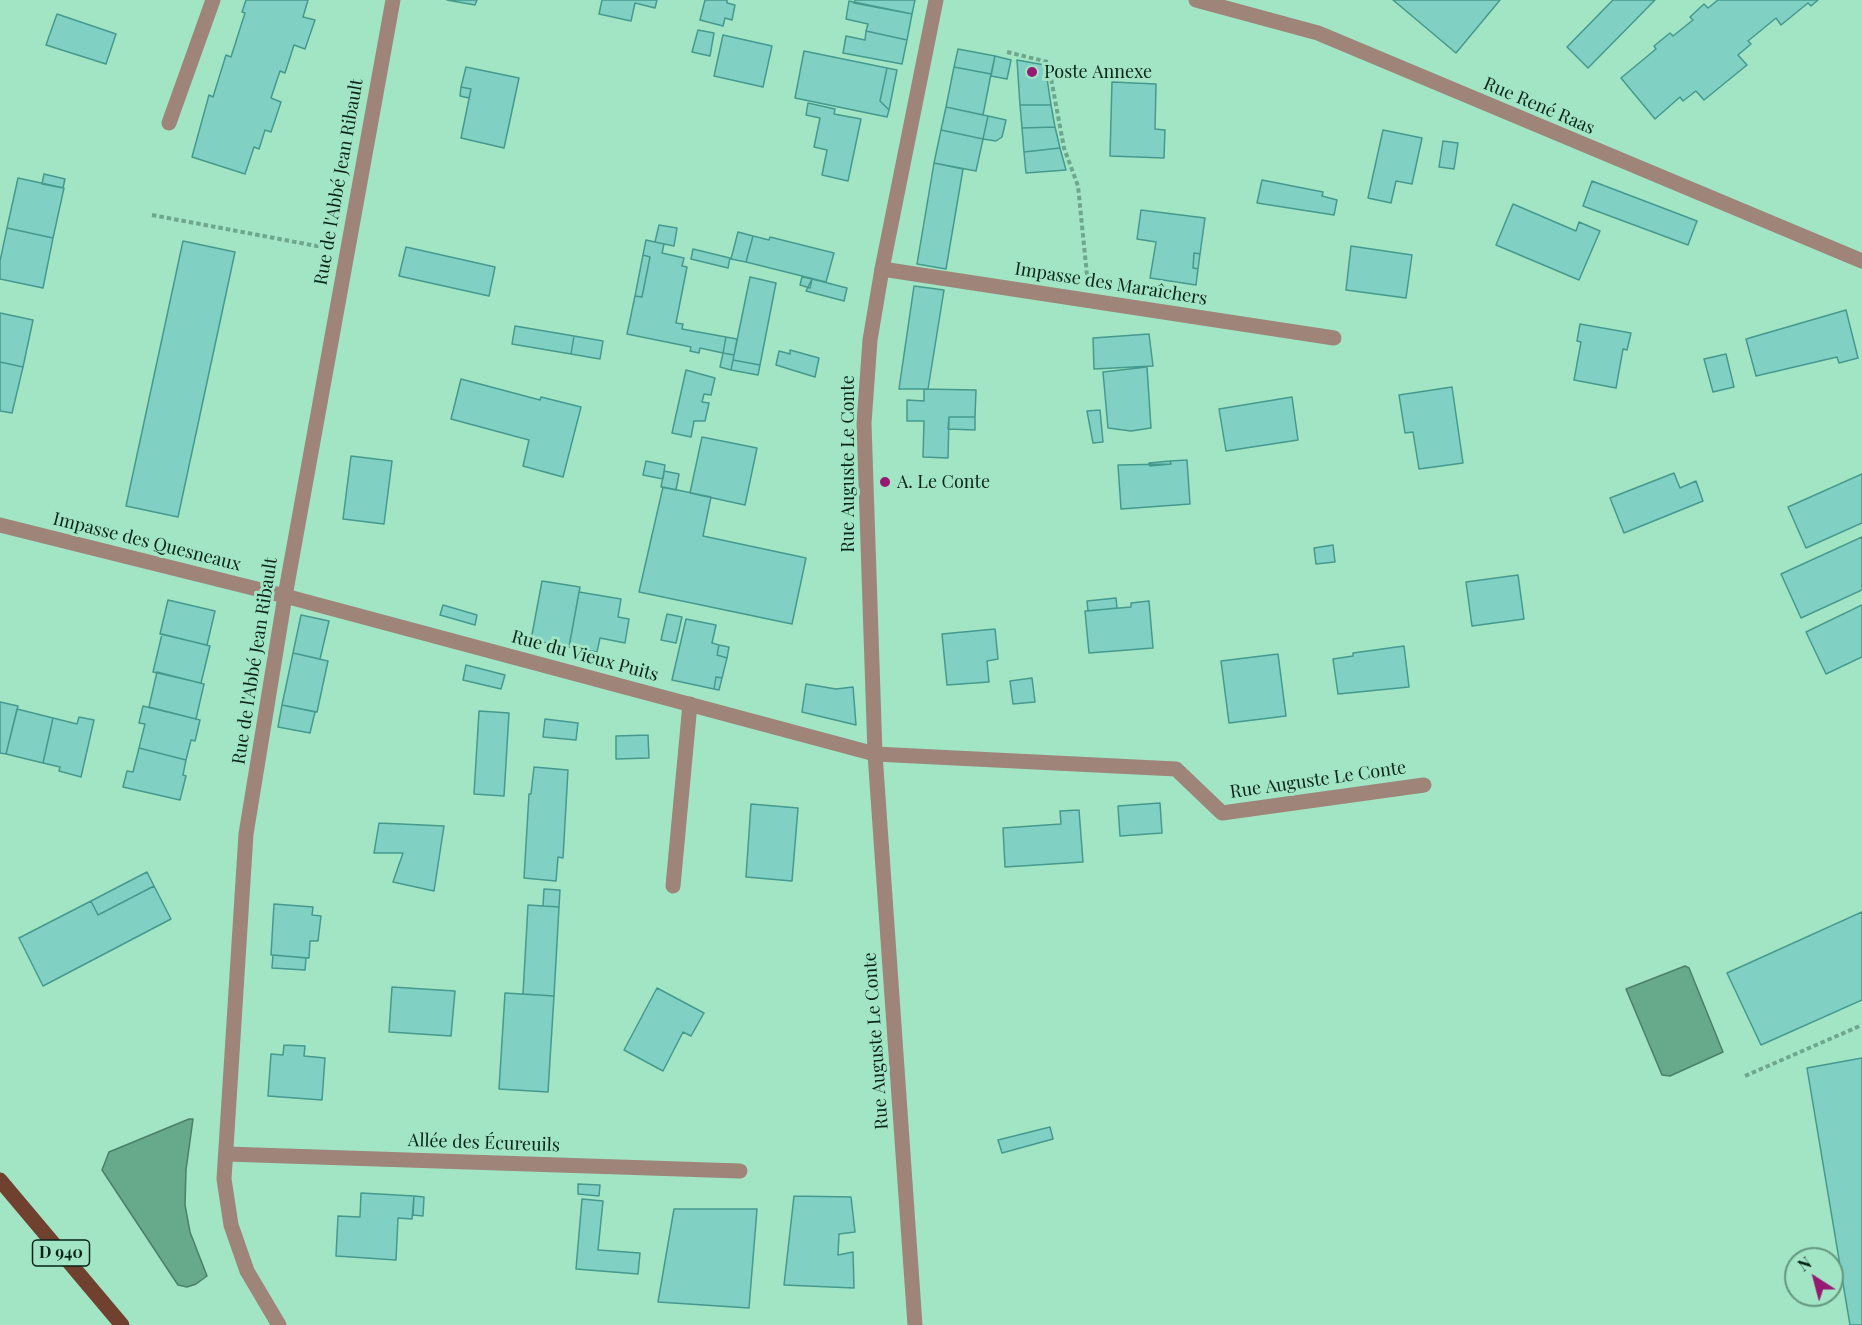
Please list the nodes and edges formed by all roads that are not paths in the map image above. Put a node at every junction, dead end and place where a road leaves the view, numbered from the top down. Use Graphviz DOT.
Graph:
graph roads {
  1 [pos="213,0"];
  2 [pos="393,0"];
  3 [pos="936,0"];
  4 [pos="1196,0"];
  5 [pos="169,123"];
  6 [pos="1862,261"];
  7 [pos="882,269"];
  8 [pos="1334,338"];
  9 [pos="0,525"];
  10 [pos="285,596"];
  11 [pos="690,704"];
  12 [pos="875,754"];
  13 [pos="1424,785"];
  14 [pos="673,886"];
  15 [pos="226,1154"];
  16 [pos="740,1171"];
  17 [pos="0,1180"];
  18 [pos="122,1325"];
  19 [pos="279,1325"];
  20 [pos="915,1325"];
  1 -- 5 [label="street"];
  2 -- 10 [label="street, Rue de l'Abbé Jean Ribault"];
  3 -- 7 [label="street, Rue Auguste Le Conte"];
  4 -- 6 [label="street, Rue René Raas"];
  7 -- 8 [label="street, Impasse des Maraîchers"];
  7 -- 12 [label="street, Rue Auguste Le Conte"];
  9 -- 10 [label="street, Impasse des Quesneaux"];
  10 -- 11 [label="street, Rue du Vieux Puits"];
  10 -- 15 [label="street, Rue de l'Abbé Jean Ribault"];
  11 -- 12 [label="street, Rue du Vieux Puits"];
  11 -- 14 [label="street"];
  12 -- 13 [label="street, Rue Auguste Le Conte"];
  12 -- 20 [label="street, Rue Auguste Le Conte"];
  15 -- 16 [label="street, Allée des Écureuils"];
  15 -- 19 [label="street, Rue de l'Abbé Jean Ribault"];
  17 -- 18 [label="main road, D 940"];
}
